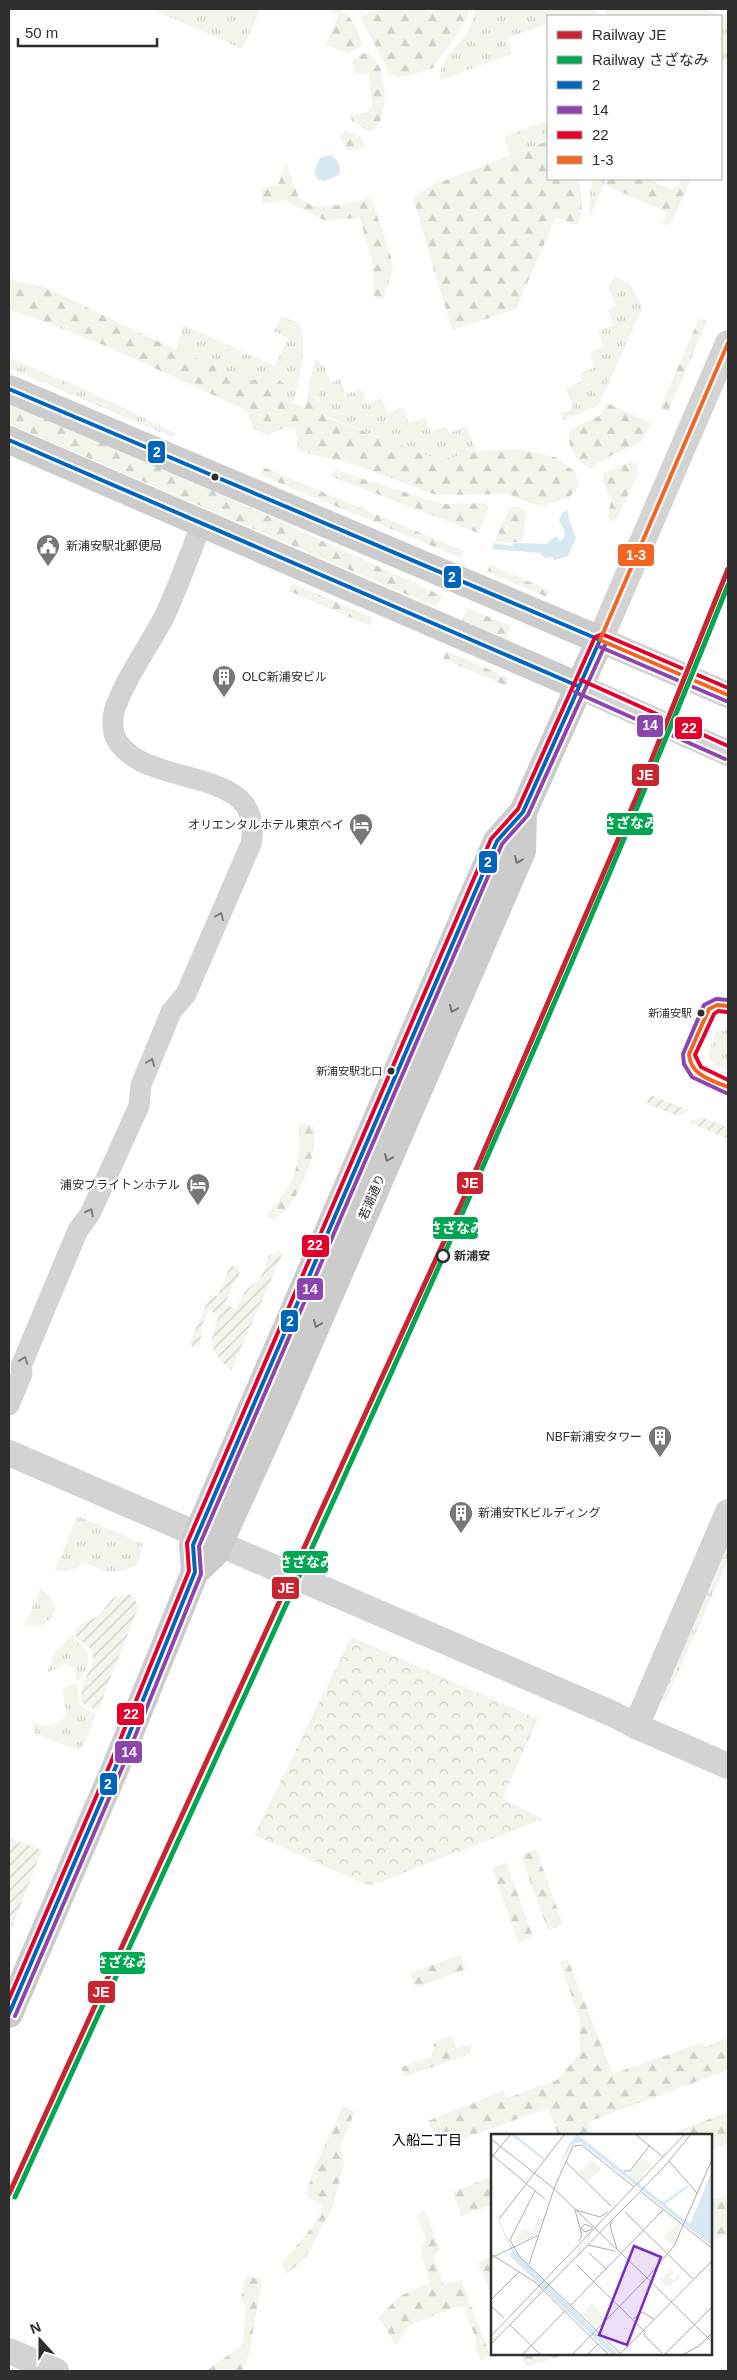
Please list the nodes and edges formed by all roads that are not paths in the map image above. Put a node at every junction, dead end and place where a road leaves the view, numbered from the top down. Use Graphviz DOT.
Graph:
graph roads {
  1 [pos="728,343"];
  2 [pos="9,389"];
  3 [pos="9,440"];
  4 [pos="202,523"];
  5 [pos="600,640"];
  6 [pos="578,686"];
  7 [pos="728,695"];
  8 [pos="728,753"];
  9 [pos="9,1405"];
  10 [pos="9,1453"];
  11 [pos="728,1512"];
  12 [pos="208,1538"];
  13 [pos="636,1726"];
  14 [pos="728,1766"];
  15 [pos="9,2014"];
  16 [pos="9,2351"];
  17 [pos="56,2371"];
  1 -- 5 [label="street"];
  2 -- 5 [label="main road"];
  3 -- 4 [label="main road"];
  4 -- 6 [label="main road"];
  9 -- 4 [label="street, one-way"];
  5 -- 6 [label="main road, 若潮通り"];
  5 -- 7 [label="street"];
  6 -- 8 [label="street"];
  6 -- 12 [label="main road, 若潮通り"];
  10 -- 12 [label="street"];
  11 -- 13 [label="street"];
  12 -- 13 [label="street"];
  12 -- 15 [label="main road, 若潮通り"];
  13 -- 14 [label="street"];
  16 -- 17 [label="street"];
}
